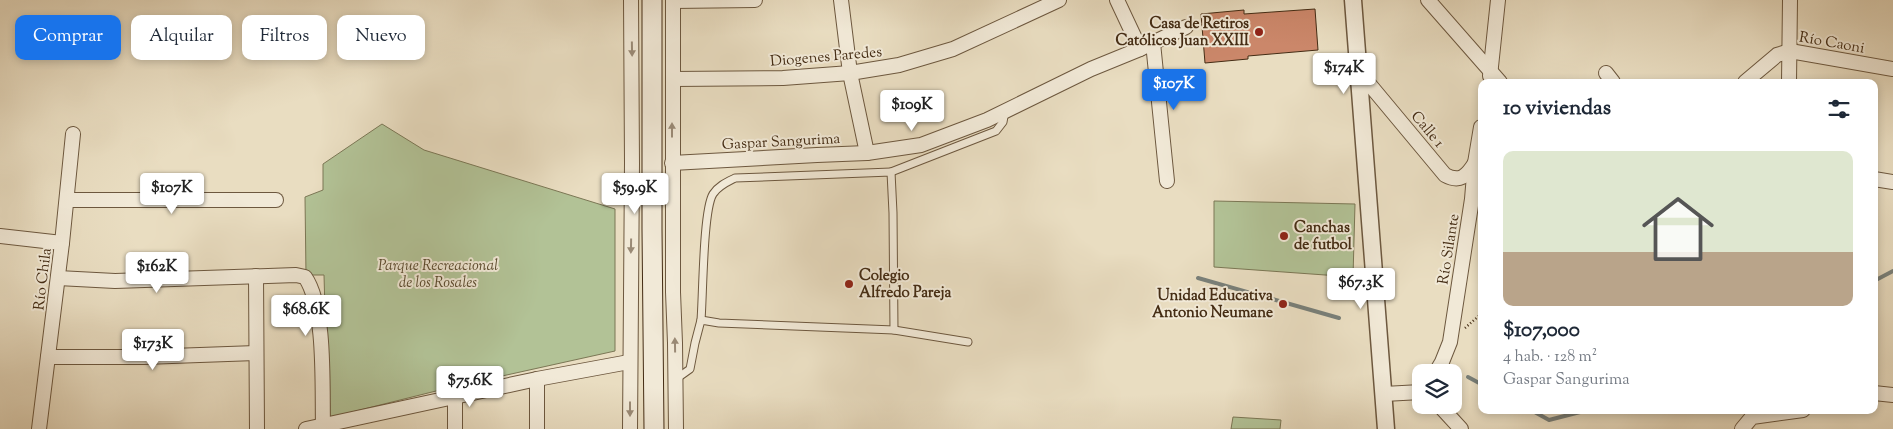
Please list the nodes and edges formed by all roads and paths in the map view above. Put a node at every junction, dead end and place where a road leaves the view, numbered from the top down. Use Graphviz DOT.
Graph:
graph roads {
  1 [pos="631,0"];
  2 [pos="652,0"];
  3 [pos="673,0"];
  4 [pos="755,0"];
  5 [pos="841,0"];
  6 [pos="1059,0"];
  7 [pos="1117,0"];
  8 [pos="1352,0"];
  9 [pos="1428,0"];
  10 [pos="1498,0"];
  11 [pos="1790,0"];
  12 [pos="1186,27"];
  13 [pos="1153,43"];
  14 [pos="1140,49"];
  15 [pos="1790,50"];
  16 [pos="1893,69"];
  17 [pos="850,73"];
  18 [pos="1490,77"];
  19 [pos="1749,79"];
  20 [pos="1789,79"];
  21 [pos="672,80"];
  22 [pos="1358,82"];
  23 [pos="1006,111"];
  24 [pos="73,134"];
  25 [pos="1478,145"];
  26 [pos="867,154"];
  27 [pos="672,163"];
  28 [pos="1475,163"];
  29 [pos="891,172"];
  30 [pos="1878,180"];
  31 [pos="1167,181"];
  32 [pos="1893,182"];
  33 [pos="67,200"];
  34 [pos="276,200"];
  35 [pos="0,236"];
  36 [pos="62,243"];
  37 [pos="256,276"];
  38 [pos="58,278"];
  39 [pos="701,320"];
  40 [pos="894,330"];
  41 [pos="968,342"];
  42 [pos="256,353"];
  43 [pos="48,356"];
  44 [pos="629,362"];
  45 [pos="1441,364"];
  46 [pos="537,379"];
  47 [pos="675,379"];
  48 [pos="1412,392"];
  49 [pos="1384,394"];
  50 [pos="455,397"];
  51 [pos="1447,414"];
  52 [pos="1774,414"];
  53 [pos="355,423"];
  54 [pos="323,425"];
  55 [pos="39,429"];
  56 [pos="257,429"];
  57 [pos="306,429"];
  58 [pos="455,429"];
  59 [pos="537,429"];
  60 [pos="630,429"];
  61 [pos="654,429"];
  62 [pos="676,429"];
  63 [pos="1386,429"];
  64 [pos="1461,429"];
  65 [pos="1742,429"];
  1 -- 44 [label="street, one-way"];
  2 -- 61 [label="main road"];
  3 -- 4 [label="street"];
  3 -- 21 [label="street"];
  5 -- 17 [label="street"];
  6 -- 17 [label="street, Diogenes Paredes"];
  7 -- 14 [label="street"];
  8 -- 22 [label="street"];
  9 -- 18 [label="street"];
  10 -- 18 [label="street"];
  11 -- 15 [label="street"];
  12 -- 13 [label="street, Gaspar Sangurima"];
  13 -- 14 [label="street, Gaspar Sangurima"];
  13 -- 31 [label="street"];
  14 -- 23 [label="street, Gaspar Sangurima"];
  15 -- 16 [label="street, Río Caoni"];
  15 -- 19 [label="street, Río Caoni"];
  15 -- 20 [label="street"];
  17 -- 21 [label="street, Diogenes Paredes"];
  17 -- 26 [label="street"];
  27 -- 21 [label="street, one-way"];
  22 -- 28 [label="street, Calle 1"];
  22 -- 49 [label="street"];
  23 -- 26 [label="street, Gaspar Sangurima"];
  23 -- 29 [label="lane"];
  24 -- 33 [label="street, Río Chila"];
  25 -- 28 [label="street, Río Silante"];
  26 -- 27 [label="street, Gaspar Sangurima"];
  47 -- 27 [label="street, one-way"];
  28 -- 45 [label="street, Río Silante"];
  29 -- 39 [label="lane"];
  29 -- 40 [label="lane"];
  30 -- 32 [label="street"];
  33 -- 34 [label="street"];
  33 -- 36 [label="street, Río Chila"];
  35 -- 36 [label="street"];
  36 -- 38 [label="street, Río Chila"];
  37 -- 38 [label="street"];
  37 -- 42 [label="street"];
  37 -- 54 [label="street"];
  38 -- 43 [label="street, Río Chila"];
  39 -- 40 [label="lane"];
  39 -- 47 [label="lane"];
  40 -- 41 [label="lane"];
  42 -- 43 [label="street"];
  42 -- 56 [label="street"];
  43 -- 55 [label="street, Río Chila"];
  44 -- 46 [label="street"];
  44 -- 60 [label="street, one-way"];
  46 -- 50 [label="street"];
  46 -- 59 [label="street"];
  47 -- 62 [label="street"];
  48 -- 49 [label="street"];
  49 -- 63 [label="street"];
  50 -- 53 [label="street"];
  50 -- 58 [label="street"];
  51 -- 64 [label="street"];
  52 -- 65 [label="street"];
  53 -- 54 [label="street"];
  54 -- 57 [label="street"];
}
